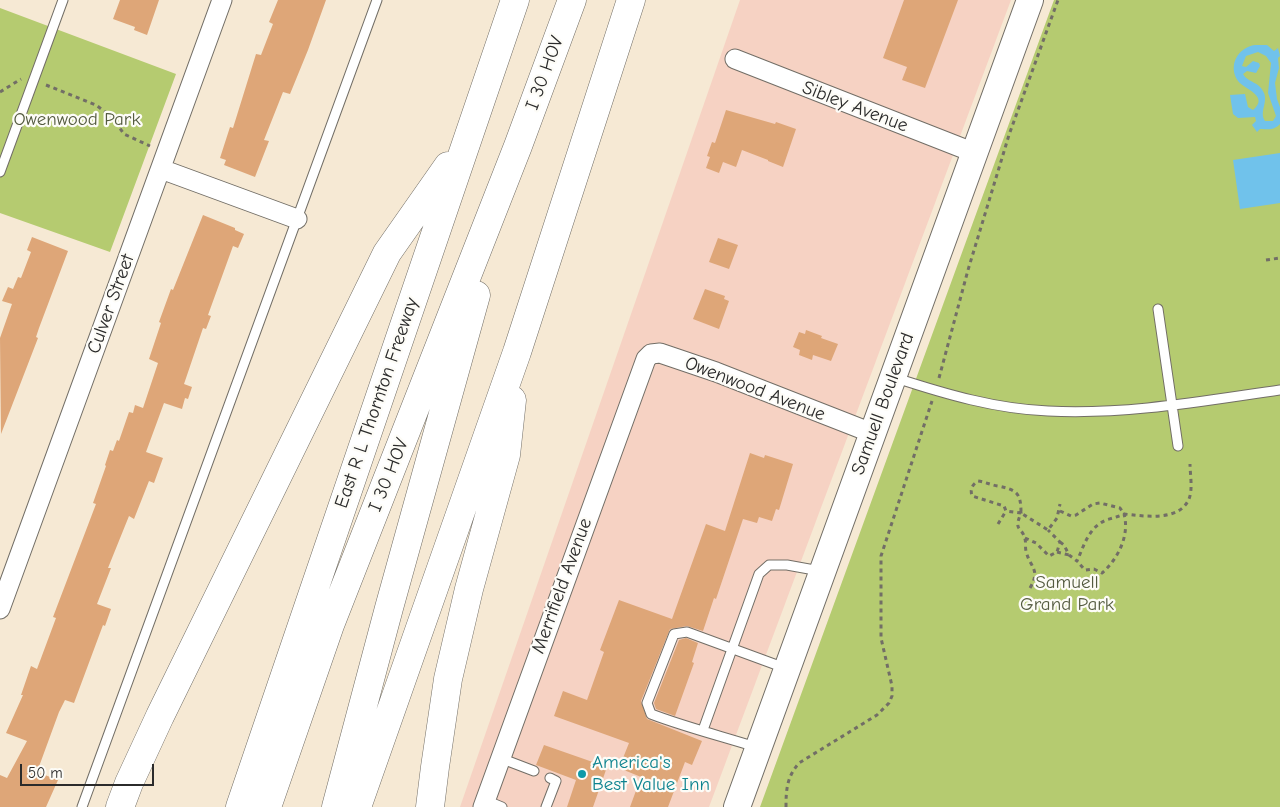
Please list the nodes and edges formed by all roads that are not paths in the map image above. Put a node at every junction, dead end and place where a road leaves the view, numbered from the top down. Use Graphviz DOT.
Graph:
graph roads {
  1 [pos="63,0"];
  2 [pos="222,0"];
  3 [pos="377,0"];
  4 [pos="515,0"];
  5 [pos="560,0"];
  6 [pos="572,0"];
  7 [pos="631,0"];
  8 [pos="1030,0"];
  9 [pos="735,59"];
  10 [pos="465,142"];
  11 [pos="518,146"];
  12 [pos="975,154"];
  13 [pos="164,161"];
  14 [pos="0,172"];
  15 [pos="297,219"];
  16 [pos="1158,309"];
  17 [pos="517,352"];
  18 [pos="642,365"];
  19 [pos="893,377"];
  20 [pos="1280,390"];
  21 [pos="1172,405"];
  22 [pos="872,433"];
  23 [pos="1178,446"];
  24 [pos="823,572"];
  25 [pos="0,609"];
  26 [pos="731,648"];
  27 [pos="787,669"];
  28 [pos="702,730"];
  29 [pos="758,747"];
  30 [pos="500,758"];
  31 [pos="255,764"];
  32 [pos="534,772"];
  33 [pos="550,778"];
  34 [pos="490,805"];
  35 [pos="82,807"];
  36 [pos="120,807"];
  37 [pos="240,807"];
  38 [pos="267,807"];
  39 [pos="336,807"];
  40 [pos="357,807"];
  41 [pos="430,807"];
  42 [pos="546,807"];
  43 [pos="737,807"];
  1 -- 14 [label="lane"];
  2 -- 13 [label="street, Culver Street"];
  3 -- 15 [label="lane"];
  4 -- 10 [label="highway, East R L Thornton Freeway"];
  5 -- 11 [label="highway, I 30 HOV"];
  6 -- 11 [label="highway, I 30 HOV"];
  7 -- 17 [label="highway"];
  8 -- 12 [label="main road, Samuell Boulevard"];
  9 -- 12 [label="street, Sibley Avenue"];
  10 -- 31 [label="highway, East R L Thornton Freeway"];
  10 -- 36 [label="highway"];
  11 -- 31 [label="highway"];
  11 -- 38 [label="highway, I 30 HOV"];
  11 -- 39 [label="highway"];
  12 -- 19 [label="main road, Samuell Boulevard"];
  13 -- 15 [label="street"];
  13 -- 25 [label="street, Culver Street"];
  15 -- 35 [label="lane"];
  16 -- 21 [label="lane"];
  17 -- 40 [label="highway"];
  17 -- 41 [label="highway"];
  18 -- 22 [label="street, Owenwood Avenue"];
  18 -- 30 [label="street, Merrifield Avenue"];
  19 -- 21 [label="lane"];
  19 -- 22 [label="main road, Samuell Boulevard"];
  20 -- 21 [label="lane"];
  21 -- 23 [label="lane"];
  22 -- 24 [label="main road, Samuell Boulevard"];
  24 -- 26 [label="lane"];
  24 -- 27 [label="main road, Samuell Boulevard"];
  26 -- 27 [label="lane"];
  26 -- 28 [label="lane"];
  26 -- 28 [label="lane"];
  27 -- 29 [label="main road, Samuell Boulevard"];
  28 -- 29 [label="lane"];
  29 -- 43 [label="main road, Samuell Boulevard"];
  30 -- 32 [label="lane"];
  30 -- 34 [label="street, Merrifield Avenue"];
  31 -- 37 [label="highway, East R L Thornton Freeway"];
  33 -- 42 [label="lane"];
}
